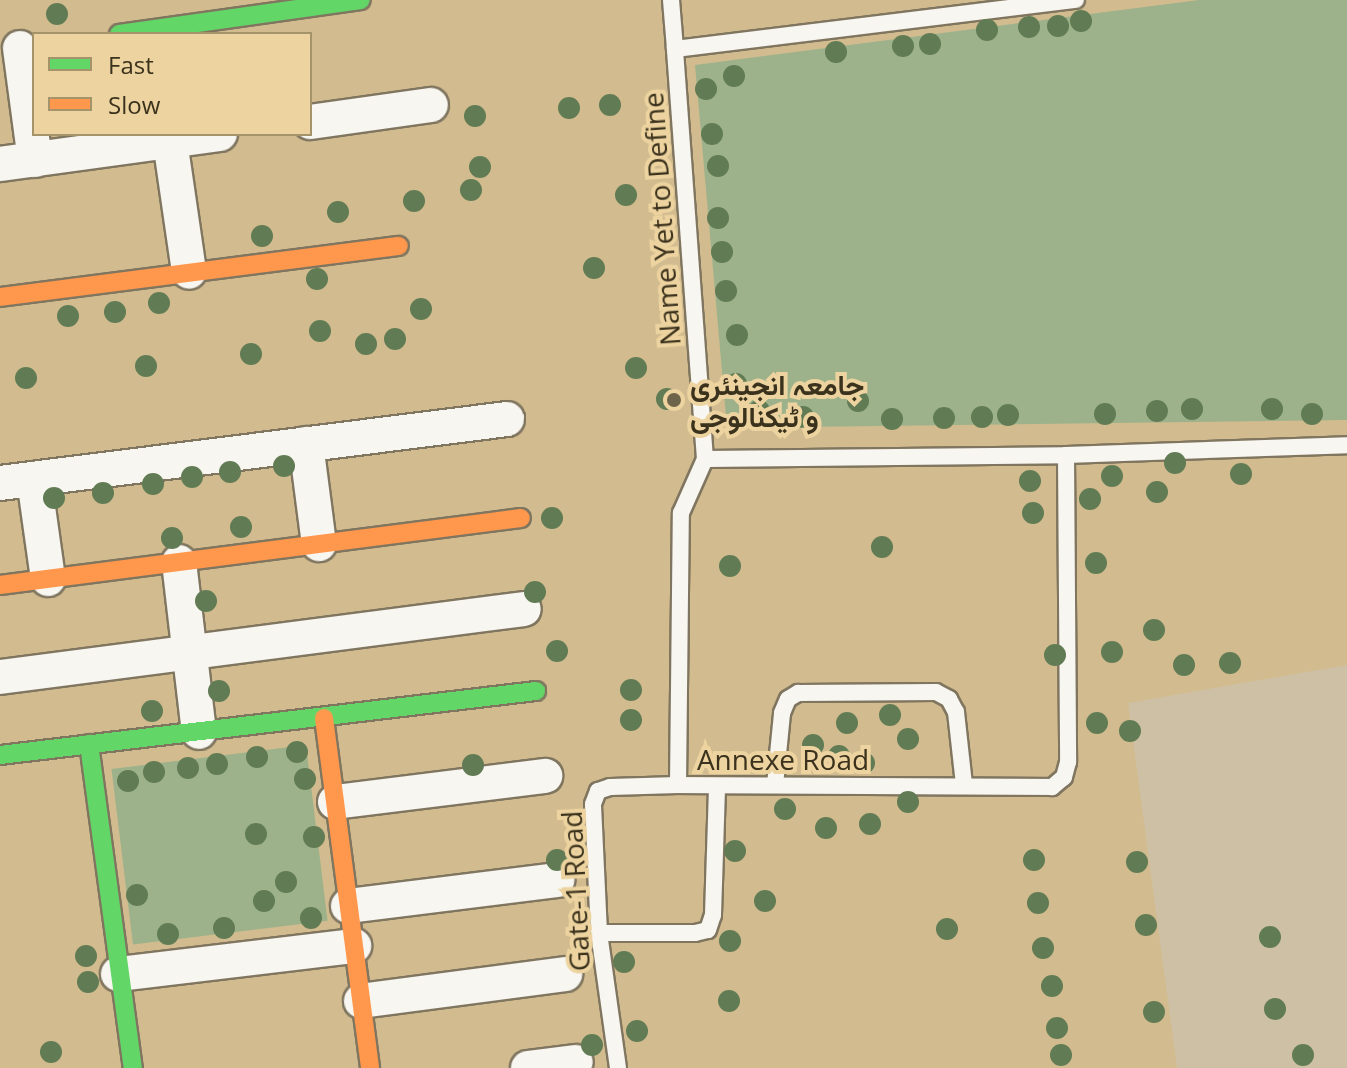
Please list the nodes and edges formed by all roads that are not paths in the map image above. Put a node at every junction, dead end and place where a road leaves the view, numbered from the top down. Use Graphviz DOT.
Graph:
graph roads {
  1 [pos="361,0"];
  2 [pos="671,0"];
  3 [pos="1076,0"];
  4 [pos="180,21"];
  5 [pos="128,32"];
  6 [pos="18,48"];
  7 [pos="675,49"];
  8 [pos="431,105"];
  9 [pos="312,122"];
  10 [pos="200,136"];
  11 [pos="179,138"];
  12 [pos="35,160"];
  13 [pos="0,164"];
  14 [pos="399,246"];
  15 [pos="189,272"];
  16 [pos="0,297"];
  17 [pos="507,419"];
  18 [pos="306,444"];
  19 [pos="1347,445"];
  20 [pos="1066,455"];
  21 [pos="705,459"];
  22 [pos="34,479"];
  23 [pos="0,483"];
  24 [pos="521,518"];
  25 [pos="319,544"];
  26 [pos="179,562"];
  27 [pos="48,579"];
  28 [pos="0,585"];
  29 [pos="524,609"];
  30 [pos="190,653"];
  31 [pos="0,677"];
  32 [pos="536,691"];
  33 [pos="324,718"];
  34 [pos="199,732"];
  35 [pos="89,744"];
  36 [pos="0,755"];
  37 [pos="545,776"];
  38 [pos="678,785"];
  39 [pos="775,785"];
  40 [pos="964,785"];
  41 [pos="717,786"];
  42 [pos="335,802"];
  43 [pos="557,880"];
  44 [pos="348,906"];
  45 [pos="599,933"];
  46 [pos="354,946"];
  47 [pos="118,974"];
  48 [pos="565,974"];
  49 [pos="361,1001"];
  50 [pos="576,1062"];
  51 [pos="133,1068"];
  52 [pos="370,1068"];
  53 [pos="528,1068"];
  54 [pos="618,1068"];
  1 -- 4 [label="street"];
  2 -- 7 [label="lane, Name Yet to Define"];
  3 -- 7 [label="lane"];
  4 -- 5 [label="street"];
  6 -- 12 [label="street"];
  7 -- 21 [label="lane, Name Yet to Define"];
  8 -- 9 [label="street"];
  10 -- 11 [label="street"];
  11 -- 12 [label="street"];
  11 -- 15 [label="street"];
  12 -- 13 [label="street"];
  14 -- 15 [label="street"];
  15 -- 16 [label="street"];
  17 -- 18 [label="street"];
  18 -- 22 [label="street"];
  18 -- 25 [label="street"];
  19 -- 20 [label="lane"];
  20 -- 21 [label="lane"];
  20 -- 40 [label="lane, Annexe Road"];
  21 -- 38 [label="lane, Annexe Road"];
  22 -- 23 [label="street"];
  22 -- 27 [label="street"];
  24 -- 25 [label="street"];
  25 -- 26 [label="street"];
  26 -- 27 [label="street"];
  26 -- 30 [label="street"];
  27 -- 28 [label="street"];
  29 -- 30 [label="street"];
  30 -- 31 [label="street"];
  30 -- 34 [label="street"];
  32 -- 33 [label="street"];
  33 -- 34 [label="street"];
  33 -- 42 [label="street"];
  34 -- 35 [label="street"];
  35 -- 36 [label="street"];
  35 -- 47 [label="street"];
  37 -- 42 [label="street"];
  38 -- 41 [label="lane, Annexe Road"];
  38 -- 45 [label="lane, Gate-1 Road"];
  39 -- 40 [label="lane, Annexe Road"];
  39 -- 40 [label="lane"];
  39 -- 41 [label="lane, Annexe Road"];
  41 -- 45 [label="lane"];
  42 -- 44 [label="street"];
  43 -- 44 [label="street"];
  44 -- 46 [label="street"];
  45 -- 54 [label="lane, Gate-1 Road"];
  46 -- 47 [label="street"];
  46 -- 49 [label="street"];
  47 -- 51 [label="street"];
  48 -- 49 [label="street"];
  49 -- 52 [label="street"];
  50 -- 53 [label="street"];
}
